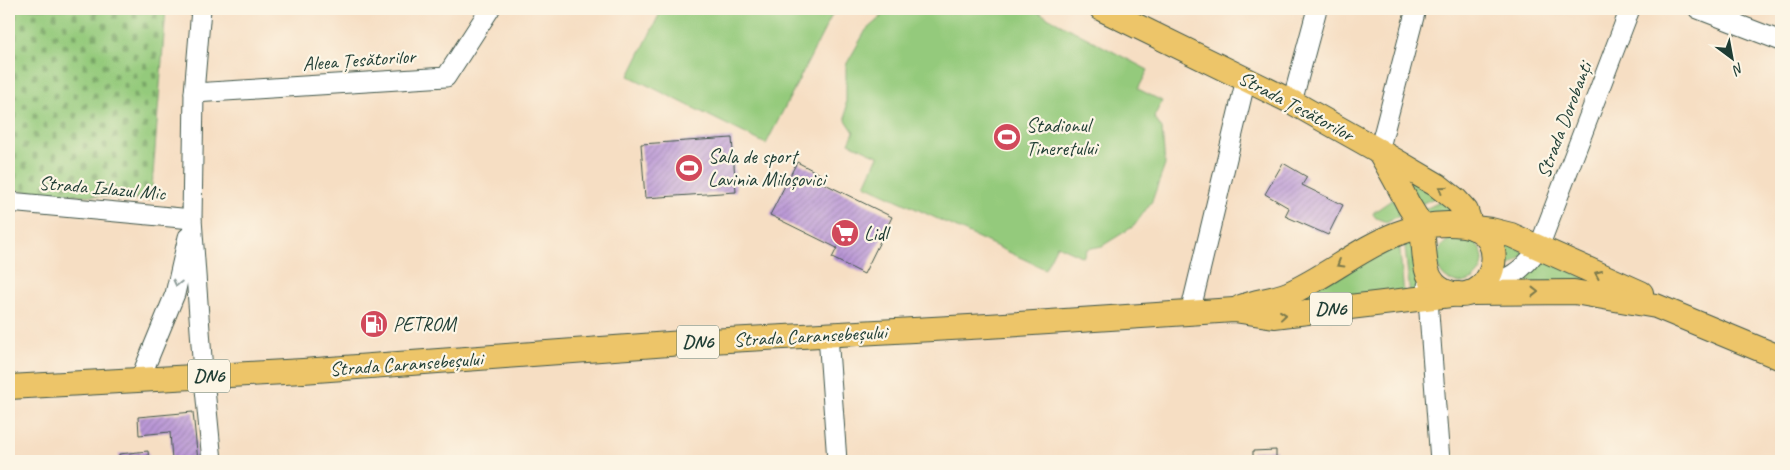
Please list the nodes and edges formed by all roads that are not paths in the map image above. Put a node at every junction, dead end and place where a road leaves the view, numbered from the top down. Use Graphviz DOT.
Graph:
graph roads {
  1 [pos="201,9"];
  2 [pos="490,9"];
  3 [pos="1102,9"];
  4 [pos="1316,9"];
  5 [pos="1416,9"];
  6 [pos="1630,9"];
  7 [pos="1698,9"];
  8 [pos="1781,41"];
  9 [pos="1246,79"];
  10 [pos="194,93"];
  11 [pos="1292,102"];
  12 [pos="1379,151"];
  13 [pos="9,202"];
  14 [pos="192,219"];
  15 [pos="1420,226"];
  16 [pos="1466,226"];
  17 [pos="1539,247"];
  18 [pos="1425,261"];
  19 [pos="1469,292"];
  20 [pos="1428,298"];
  21 [pos="1656,306"];
  22 [pos="1234,310"];
  23 [pos="1190,313"];
  24 [pos="828,335"];
  25 [pos="1781,358"];
  26 [pos="204,376"];
  27 [pos="140,379"];
  28 [pos="9,387"];
  29 [pos="212,461"];
  30 [pos="837,461"];
  31 [pos="1440,461"];
  1 -- 10 [label="street"];
  2 -- 10 [label="street, Aleea Țesătorilor"];
  3 -- 9 [label="main road, Strada Țesătorilor"];
  4 -- 11 [label="street"];
  5 -- 12 [label="street"];
  6 -- 17 [label="street, Strada Dorobanți"];
  7 -- 8 [label="street"];
  9 -- 11 [label="main road, Strada Țesătorilor"];
  9 -- 23 [label="street"];
  10 -- 14 [label="street"];
  11 -- 12 [label="main road, Strada Țesătorilor"];
  12 -- 15 [label="main road"];
  16 -- 12 [label="main road, Strada Țesătorilor, one-way"];
  13 -- 14 [label="street, Strada Izlazul Mic"];
  14 -- 26 [label="street"];
  14 -- 27 [label="street, one-way"];
  15 -- 16 [label="main road, DN6"];
  15 -- 18 [label="main road"];
  15 -- 22 [label="main road, DN6, one-way"];
  16 -- 17 [label="main road, DN6"];
  16 -- 18 [label="main road"];
  16 -- 19 [label="main road"];
  17 -- 19 [label="street, Strada Dorobanți"];
  21 -- 17 [label="main road, DN6, one-way"];
  18 -- 19 [label="main road"];
  18 -- 20 [label="street"];
  19 -- 20 [label="main road, Strada Caransebeșului / DN6"];
  19 -- 21 [label="main road, Strada Caransebeșului / DN6, one-way"];
  22 -- 20 [label="main road, Strada Caransebeșului / DN6, one-way"];
  20 -- 31 [label="street"];
  21 -- 25 [label="main road, DN6"];
  22 -- 23 [label="main road, Strada Caransebeșului / DN6"];
  23 -- 24 [label="main road, Strada Caransebeșului / DN6"];
  24 -- 26 [label="main road, Strada Caransebeșului / DN6"];
  24 -- 30 [label="street"];
  26 -- 27 [label="main road, Strada Caransebeșului / DN6"];
  26 -- 29 [label="street"];
  27 -- 28 [label="main road, Strada Caransebeșului / DN6"];
}
